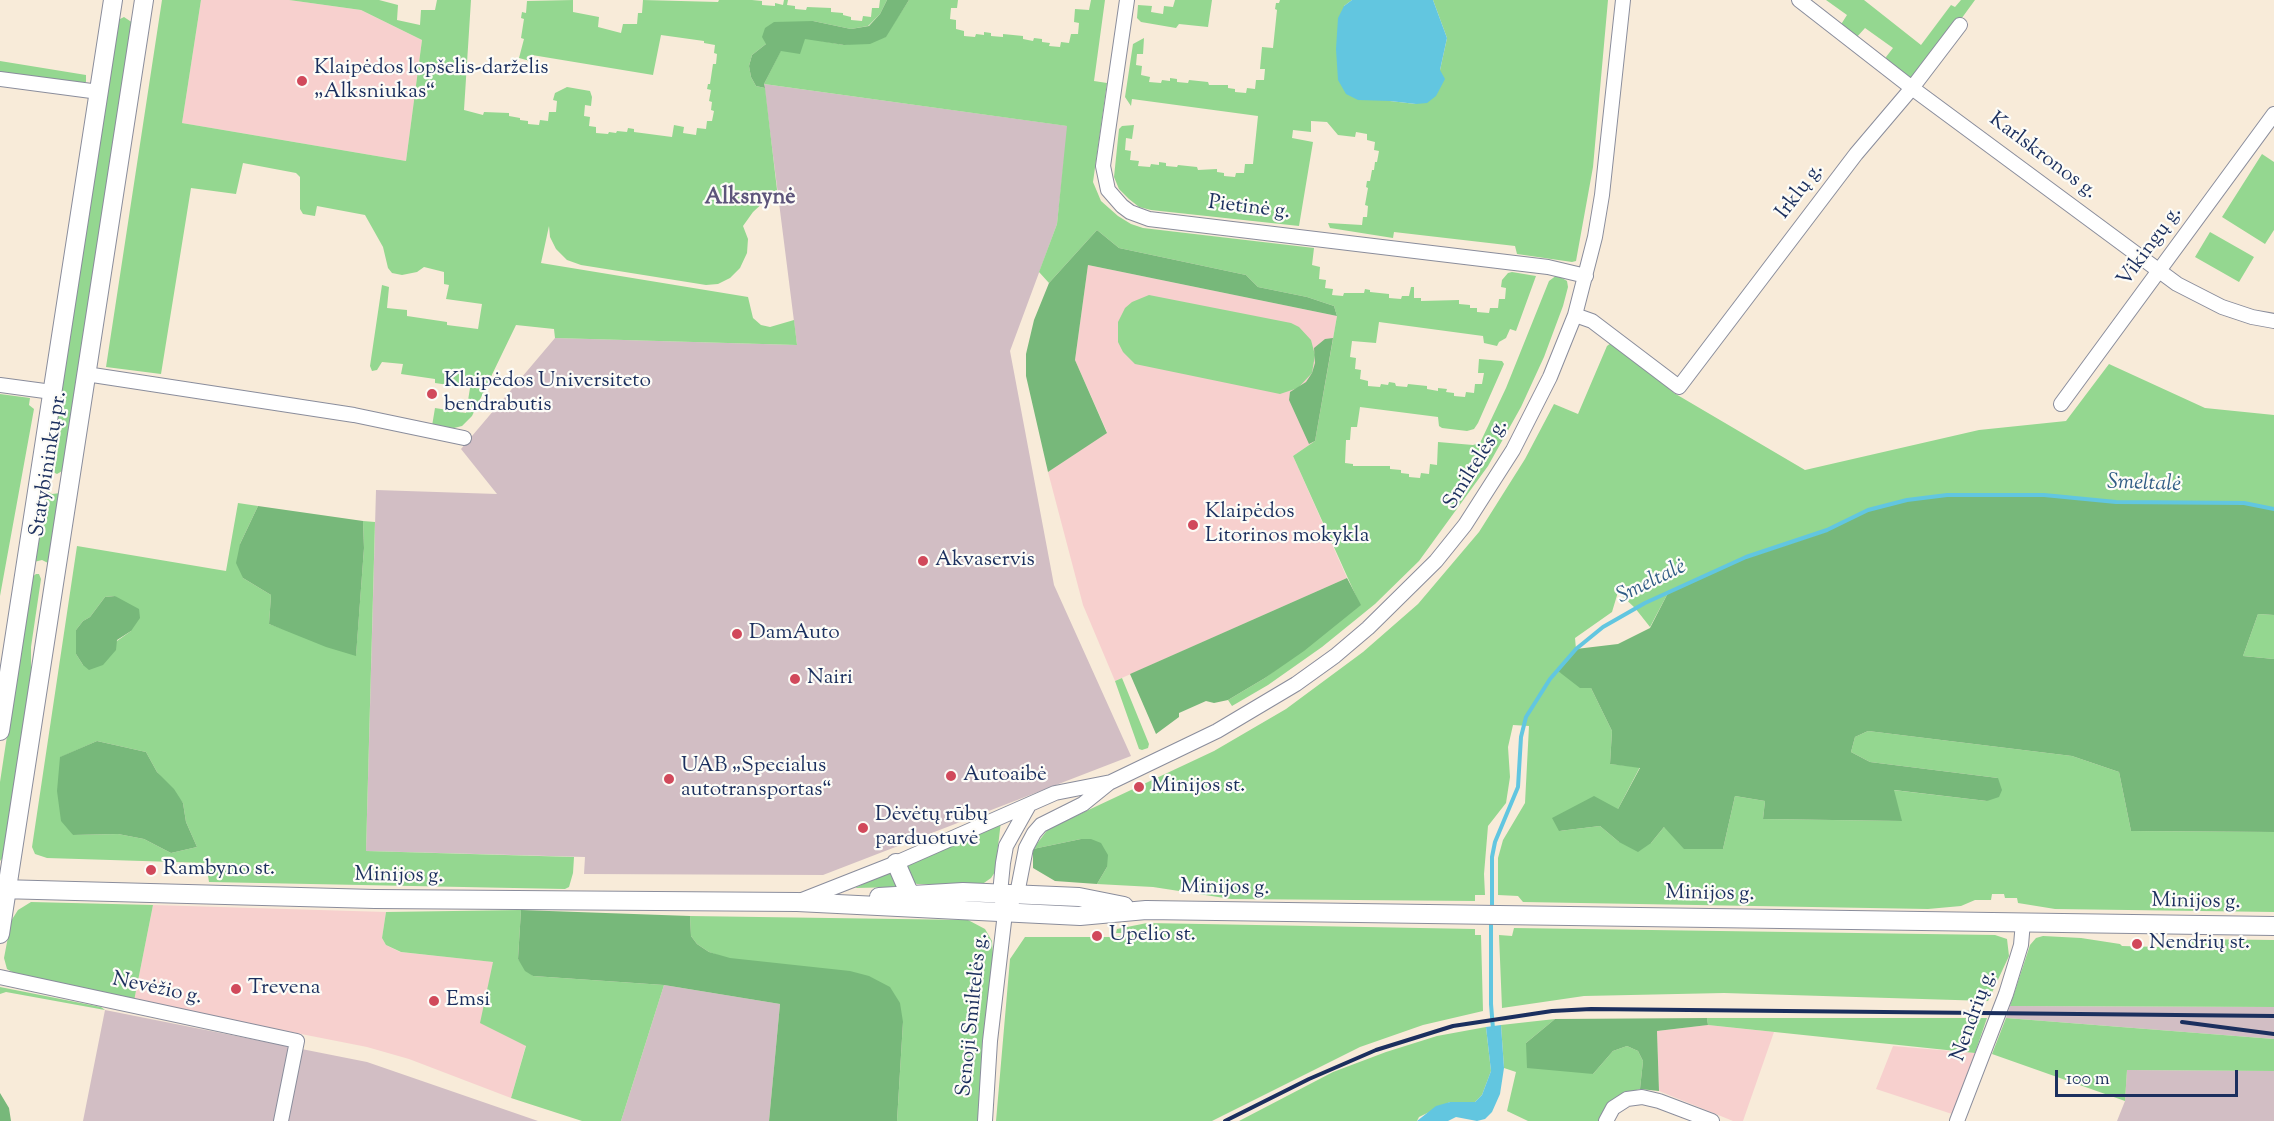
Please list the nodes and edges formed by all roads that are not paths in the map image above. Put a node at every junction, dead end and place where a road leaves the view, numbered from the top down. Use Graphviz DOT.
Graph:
graph roads {
  1 [pos="1127,0"];
  2 [pos="1623,0"];
  3 [pos="1799,0"];
  4 [pos="113,3"];
  5 [pos="143,5"];
  6 [pos="1960,25"];
  7 [pos="0,79"];
  8 [pos="1912,88"];
  9 [pos="99,92"];
  10 [pos="2272,122"];
  11 [pos="2159,272"];
  12 [pos="1586,276"];
  13 [pos="1575,315"];
  14 [pos="2274,321"];
  15 [pos="86,374"];
  16 [pos="0,385"];
  17 [pos="52,392"];
  18 [pos="2061,404"];
  19 [pos="464,438"];
  20 [pos="40,472"];
  21 [pos="71,477"];
  22 [pos="26,569"];
  23 [pos="56,576"];
  24 [pos="0,731"];
  25 [pos="1111,782"];
  26 [pos="1029,806"];
  27 [pos="896,863"];
  28 [pos="3,889"];
  29 [pos="1008,893"];
  30 [pos="910,895"];
  31 [pos="797,902"];
  32 [pos="1146,910"];
  33 [pos="1005,913"];
  34 [pos="2023,922"];
  35 [pos="2274,926"];
  36 [pos="0,933"];
  37 [pos="0,977"];
  38 [pos="281,1121"];
  39 [pos="985,1121"];
  40 [pos="1606,1121"];
  41 [pos="1712,1121"];
  42 [pos="1957,1121"];
  1 -- 12 [label="street, Pietinė g."];
  2 -- 12 [label="street, Smiltelės g."];
  3 -- 8 [label="street, Karlskronos g."];
  4 -- 5 [label="main road"];
  4 -- 9 [label="main road, Statybininkų pr."];
  5 -- 15 [label="main road, Statybininkų pr."];
  6 -- 8 [label="street, Irklų g."];
  7 -- 9 [label="street"];
  8 -- 11 [label="street, Karlskronos g."];
  8 -- 13 [label="street, Irklų g."];
  9 -- 17 [label="main road, Statybininkų pr."];
  10 -- 11 [label="street, Vikingų g."];
  11 -- 14 [label="street, Karlskronos g."];
  11 -- 18 [label="street, Vikingų g."];
  12 -- 13 [label="street, Smiltelės g."];
  13 -- 25 [label="street, Smiltelės g."];
  15 -- 19 [label="street"];
  15 -- 21 [label="main road, Statybininkų pr."];
  16 -- 17 [label="street"];
  17 -- 20 [label="main road, Statybininkų pr."];
  20 -- 21 [label="main road"];
  20 -- 22 [label="main road, Statybininkų pr."];
  21 -- 23 [label="main road, Statybininkų pr."];
  22 -- 23 [label="main road"];
  22 -- 24 [label="main road, Statybininkų pr."];
  23 -- 28 [label="main road, Statybininkų pr."];
  25 -- 26 [label="street"];
  25 -- 29 [label="street"];
  26 -- 27 [label="street"];
  26 -- 29 [label="street"];
  27 -- 30 [label="main road"];
  27 -- 31 [label="street"];
  28 -- 31 [label="main road, Minijos g."];
  28 -- 36 [label="main road, Statybininkų pr."];
  29 -- 30 [label="main road, Minijos g."];
  29 -- 32 [label="main road, Minijos g."];
  29 -- 33 [label="street"];
  30 -- 31 [label="main road, Minijos g."];
  31 -- 33 [label="main road, Minijos g."];
  32 -- 33 [label="main road, Minijos g."];
  32 -- 34 [label="main road, Minijos g."];
  33 -- 39 [label="street, Senoji Smiltelės g."];
  34 -- 35 [label="main road, Minijos g."];
  34 -- 42 [label="street, Nendrių g."];
  37 -- 38 [label="street, Nevėžio g."];
  40 -- 41 [label="street"];
}
